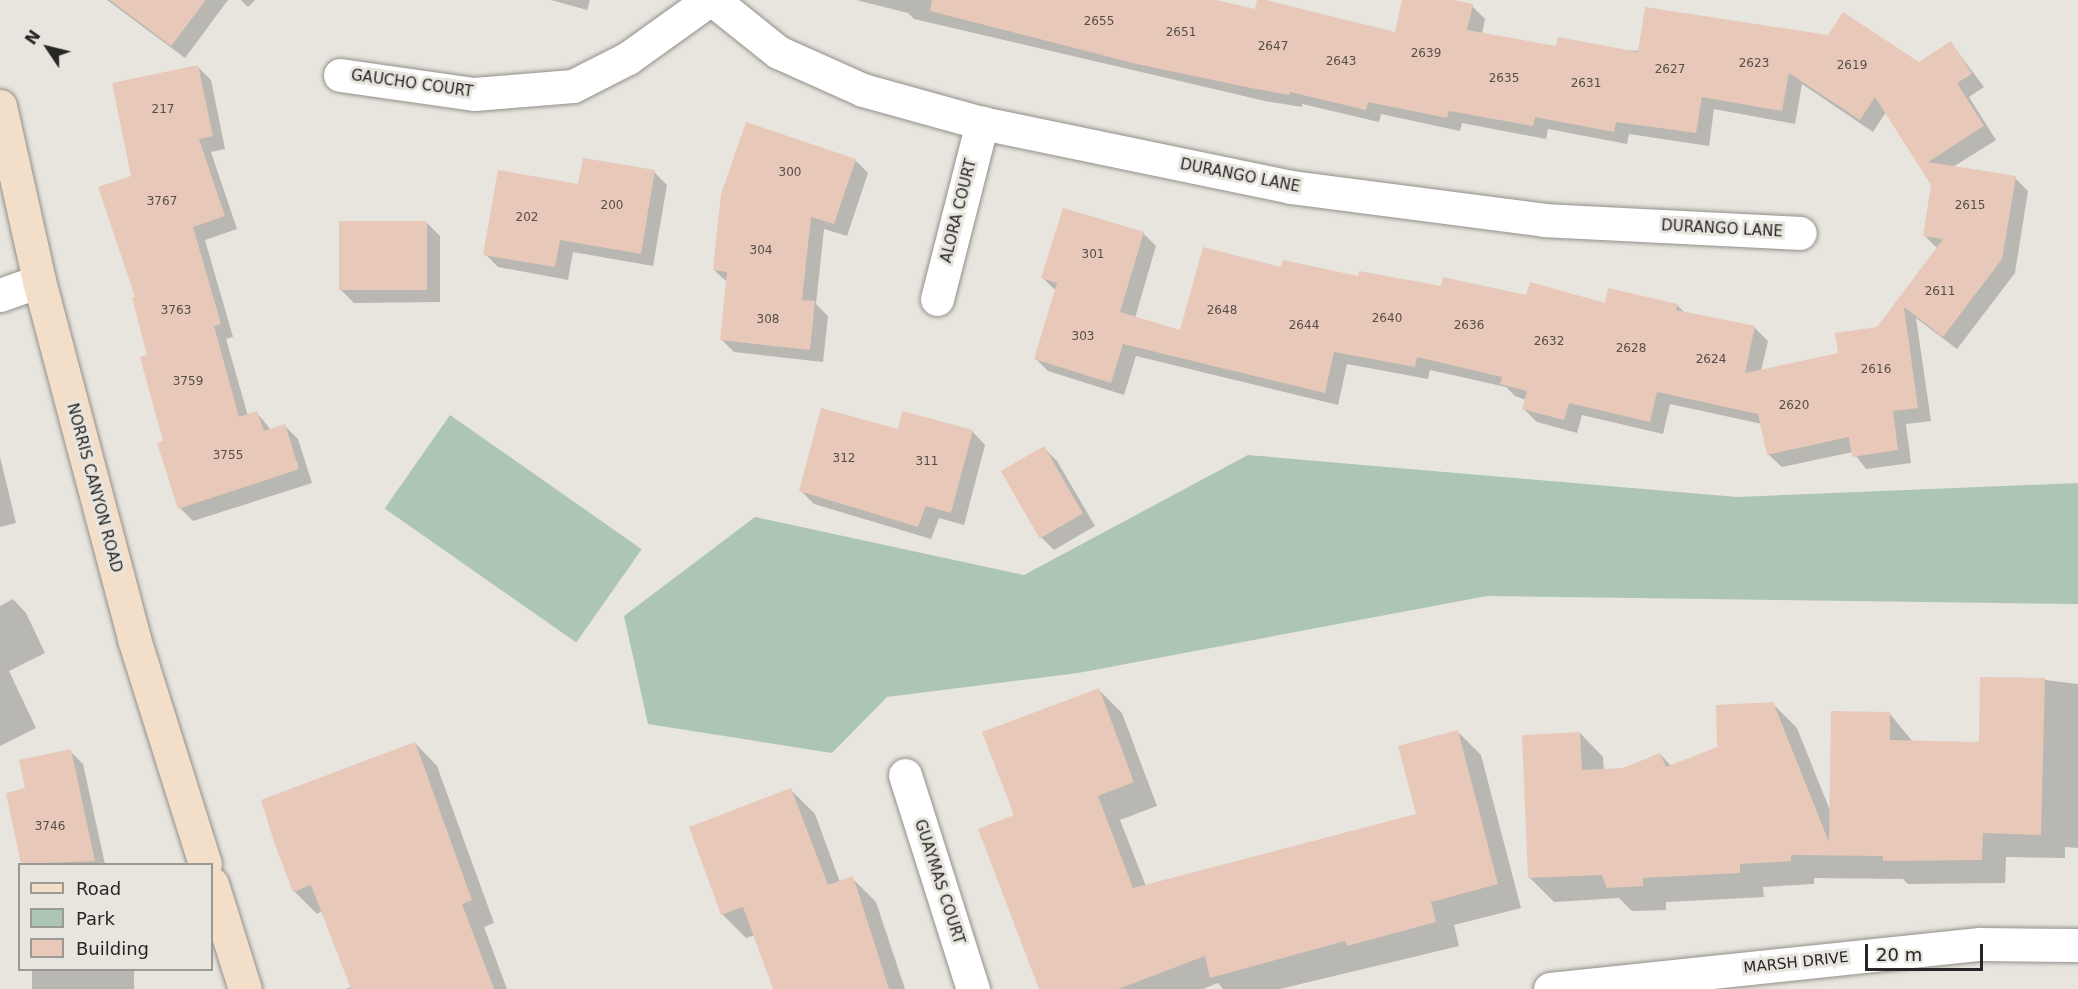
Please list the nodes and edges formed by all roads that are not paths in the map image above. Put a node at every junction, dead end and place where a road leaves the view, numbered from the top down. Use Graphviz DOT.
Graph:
graph roads {
  1 [pos="711,0"];
  2 [pos="340,75"];
  3 [pos="0,106"];
  4 [pos="982,123"];
  5 [pos="1800,233"];
  6 [pos="39,281"];
  7 [pos="0,295"];
  8 [pos="937,299"];
  9 [pos="905,775"];
  10 [pos="205,863"];
  11 [pos="213,887"];
  12 [pos="2078,945"];
  13 [pos="245,989"];
  14 [pos="973,989"];
  15 [pos="1550,989"];
  1 -- 2 [label="street, GAUCHO COURT"];
  1 -- 4 [label="street, DURANGO LANE"];
  3 -- 6 [label="street, NORRIS CANYON ROAD"];
  4 -- 5 [label="street, DURANGO LANE"];
  4 -- 8 [label="street, ALORA COURT"];
  6 -- 7 [label="street"];
  6 -- 10 [label="street, NORRIS CANYON ROAD"];
  9 -- 14 [label="street, GUAYMAS COURT"];
  11 -- 13 [label="street"];
  12 -- 15 [label="street, MARSH DRIVE"];
}
